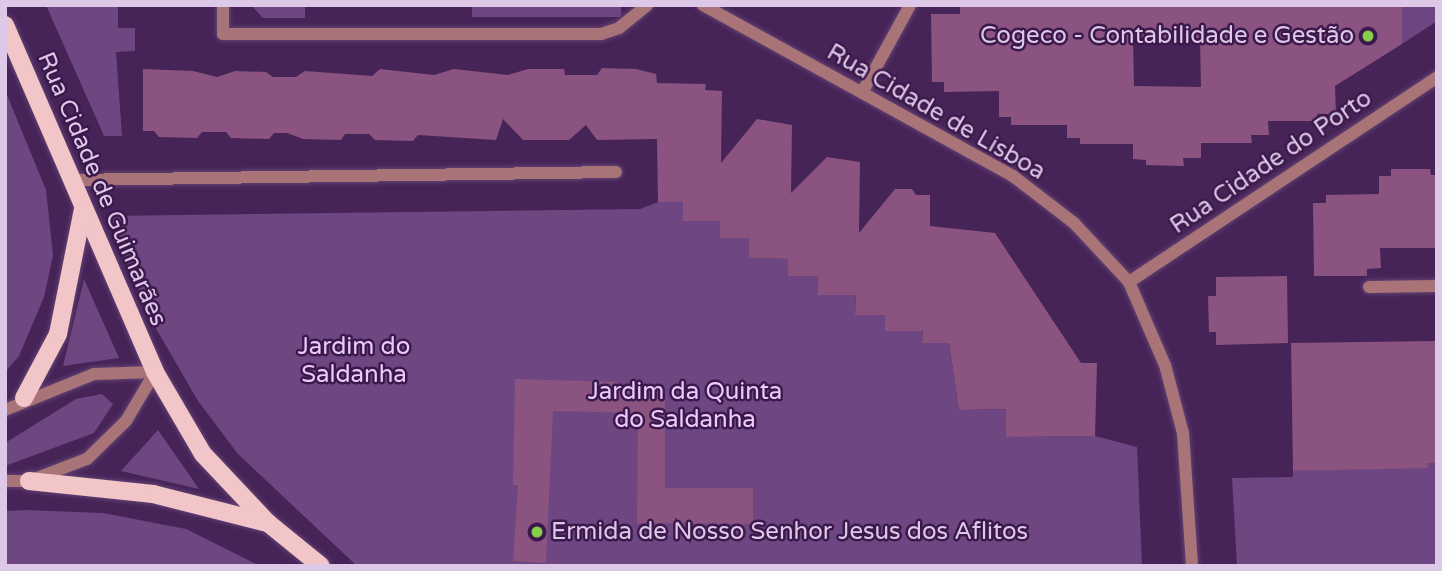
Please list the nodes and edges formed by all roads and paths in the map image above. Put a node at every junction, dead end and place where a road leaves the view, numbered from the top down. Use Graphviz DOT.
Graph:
graph roads {
  1 [pos="223,5"];
  2 [pos="647,5"];
  3 [pos="703,5"];
  4 [pos="910,5"];
  5 [pos="5,25"];
  6 [pos="1437,77"];
  7 [pos="863,91"];
  8 [pos="616,172"];
  9 [pos="71,180"];
  10 [pos="83,209"];
  11 [pos="1129,282"];
  12 [pos="1437,286"];
  13 [pos="1369,287"];
  14 [pos="155,372"];
  15 [pos="24,398"];
  16 [pos="5,410"];
  17 [pos="5,481"];
  18 [pos="29,481"];
  19 [pos="268,523"];
  20 [pos="321,566"];
  21 [pos="1192,566"];
  1 -- 2 [label="street"];
  3 -- 7 [label="street, Rua Cidade de Lisboa"];
  4 -- 7 [label="street"];
  5 -- 9 [label="main road, Rua Cidade de Guimarães"];
  6 -- 11 [label="street, Rua Cidade do Porto"];
  7 -- 11 [label="street, Rua Cidade de Lisboa"];
  8 -- 9 [label="street"];
  9 -- 10 [label="main road, Rua Cidade de Guimarães"];
  10 -- 14 [label="main road, Rua Cidade de Guimarães"];
  10 -- 15 [label="main road"];
  11 -- 21 [label="street, Rua Cidade de Lisboa"];
  12 -- 13 [label="street"];
  14 -- 15 [label="street"];
  14 -- 18 [label="street"];
  14 -- 19 [label="main road, Rua Cidade de Guimarães"];
  15 -- 16 [label="street"];
  17 -- 18 [label="street"];
  18 -- 19 [label="main road"];
  19 -- 20 [label="main road, Rua Cidade de Guimarães"];
}
